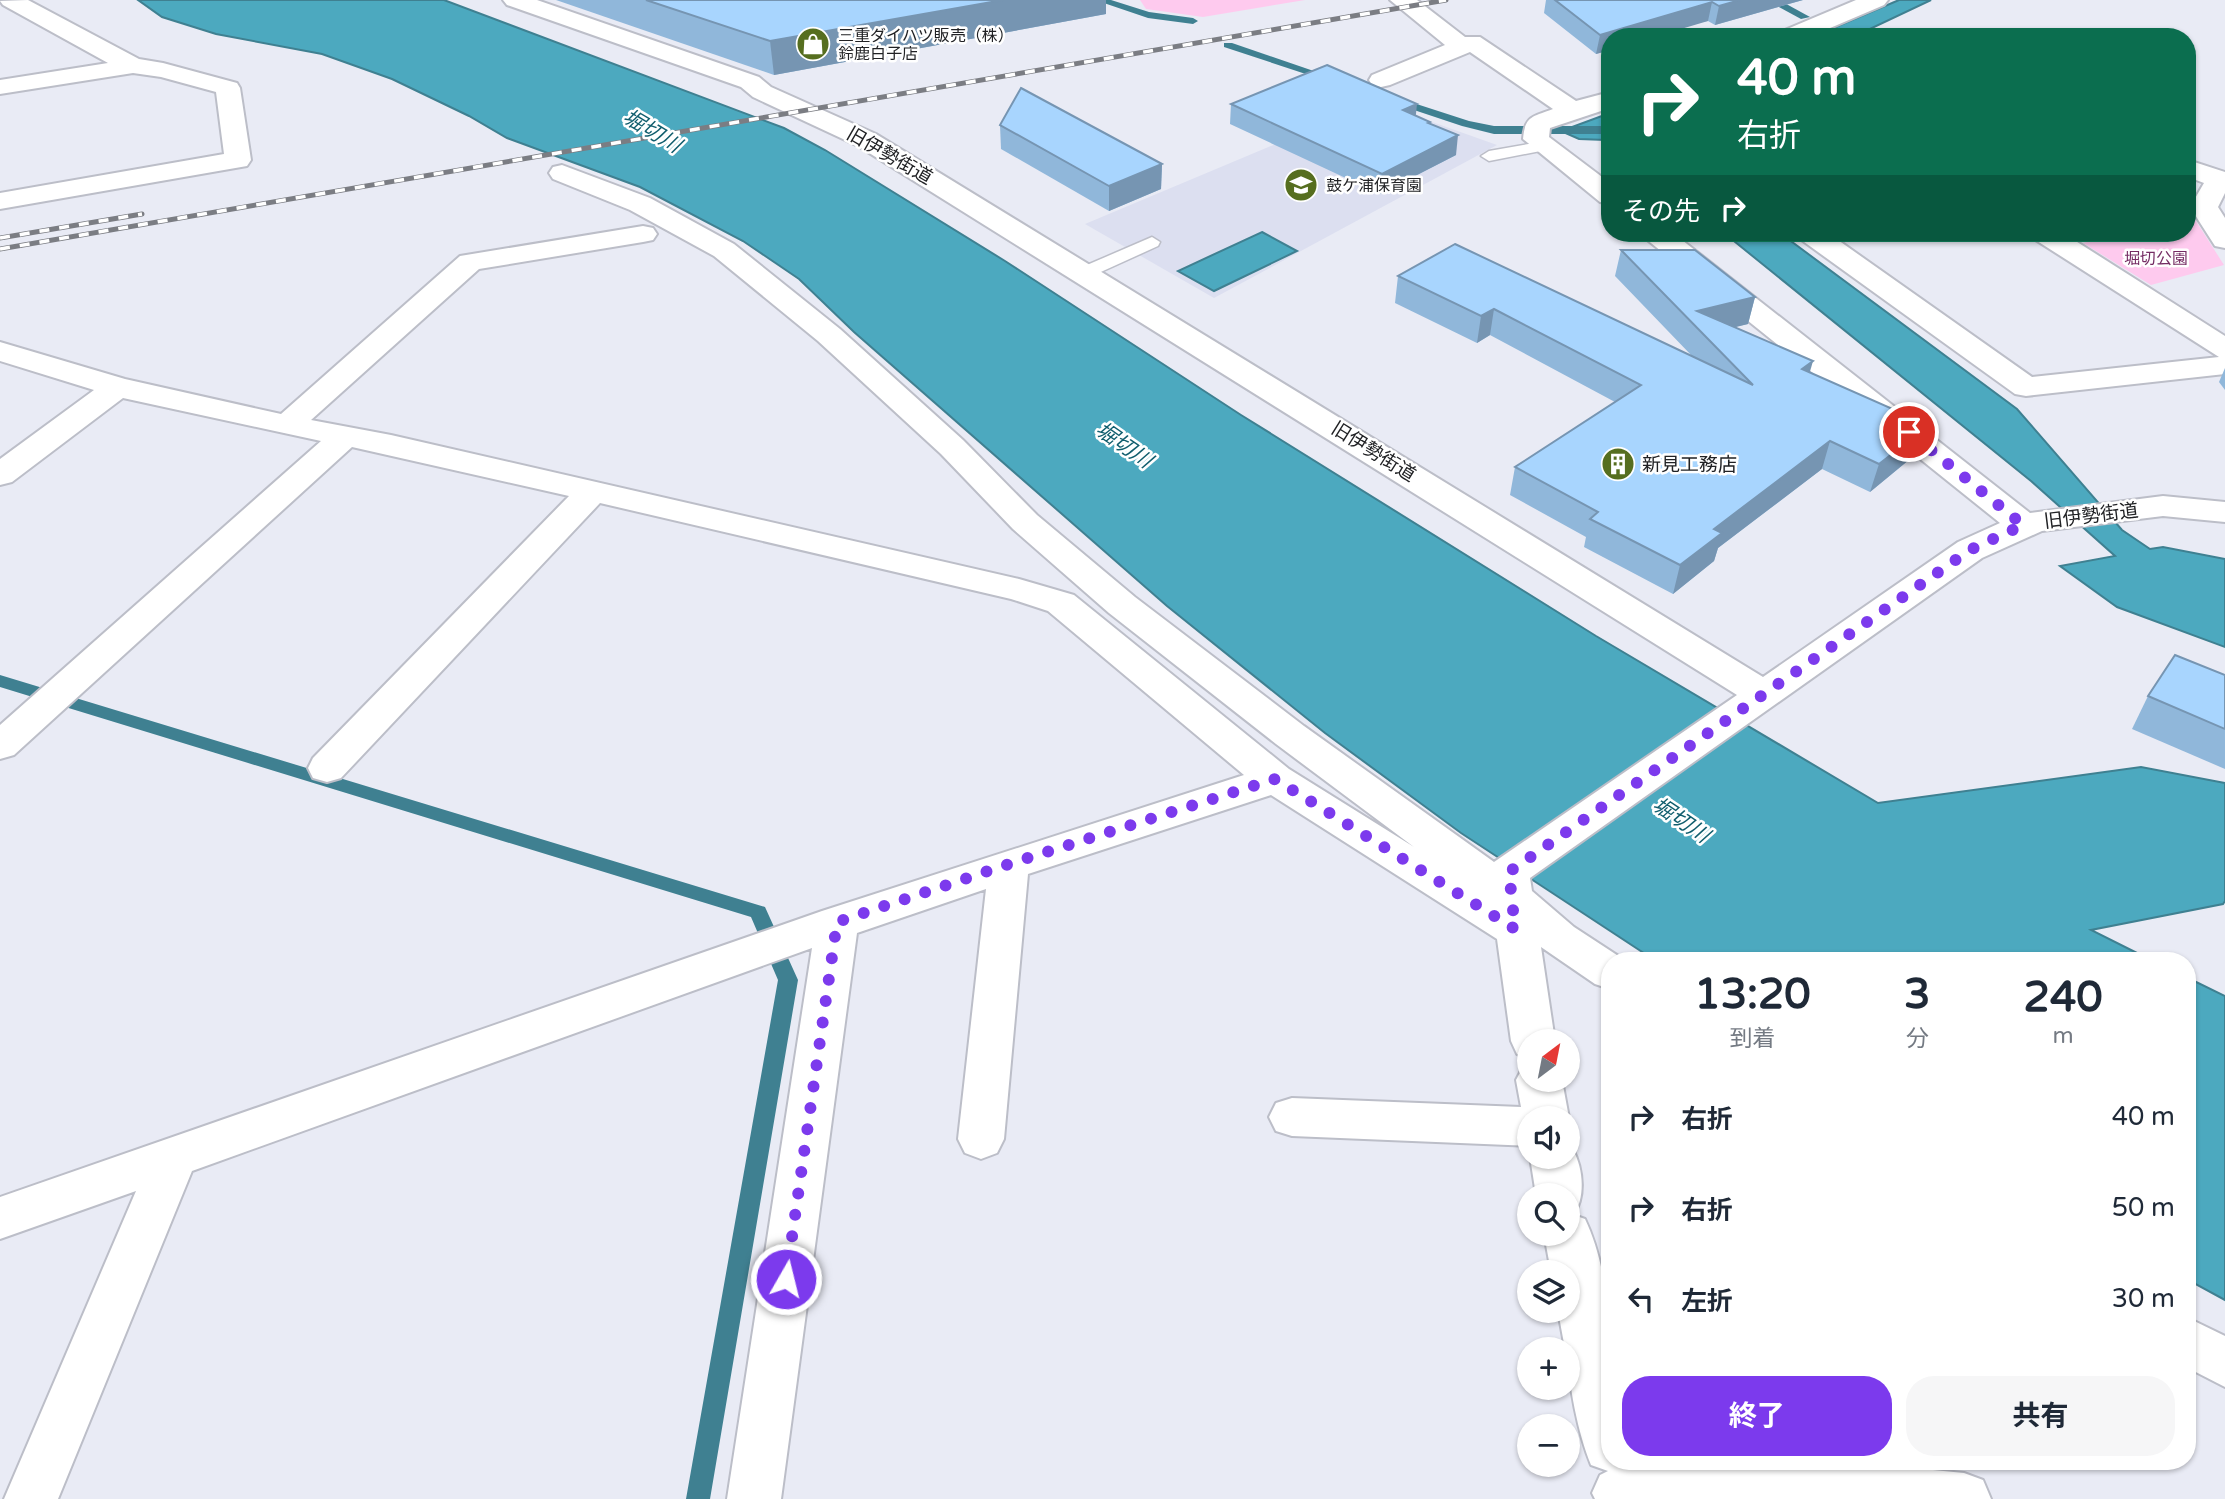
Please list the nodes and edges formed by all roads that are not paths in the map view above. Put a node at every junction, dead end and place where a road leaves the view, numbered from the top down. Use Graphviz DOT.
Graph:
graph roads {
  1 [pos="10,0"];
  2 [pos="515,0"];
  3 [pos="1402,0"];
  4 [pos="1876,0"];
  5 [pos="0,1"];
  6 [pos="1819,28"];
  7 [pos="1462,46"];
  8 [pos="133,66"];
  9 [pos="1381,80"];
  10 [pos="0,88"];
  11 [pos="1601,102"];
  12 [pos="1572,110"];
  13 [pos="1540,136"];
  14 [pos="1489,156"];
  15 [pos="2196,170"];
  16 [pos="562,173"];
  17 [pos="2222,178"];
  18 [pos="1601,189"];
  19 [pos="0,201"];
  20 [pos="643,234"];
  21 [pos="2225,240"];
  22 [pos="1152,242"];
  23 [pos="1667,242"];
  24 [pos="1824,242"];
  25 [pos="2058,242"];
  26 [pos="1086,272"];
  27 [pos="2225,349"];
  28 [pos="0,351"];
  29 [pos="2225,365"];
  30 [pos="117,387"];
  31 [pos="287,425"];
  32 [pos="346,436"];
  33 [pos="0,475"];
  34 [pos="592,492"];
  35 [pos="2127,511"];
  36 [pos="2225,512"];
  37 [pos="2033,523"];
  38 [pos="2225,532"];
  39 [pos="1765,695"];
  40 [pos="0,746"];
  41 [pos="327,768"];
  42 [pos="1275,779"];
  43 [pos="1009,864"];
  44 [pos="1512,900"];
  45 [pos="825,927"];
  46 [pos="1601,966"];
  47 [pos="1531,1029"];
  48 [pos="1292,1117"];
  49 [pos="1517,1126"];
  50 [pos="981,1139"];
  51 [pos="173,1159"];
  52 [pos="0,1218"];
  53 [pos="1570,1246"];
  54 [pos="2196,1346"];
  55 [pos="2225,1363"];
  56 [pos="1601,1400"];
  57 [pos="1616,1475"];
  58 [pos="31,1499"];
  59 [pos="754,1499"];
  60 [pos="1964,1499"];
  1 -- 5 [label="street"];
  1 -- 8 [label="street"];
  2 -- 26 [label="street, 旧伊勢街道"];
  3 -- 7 [label="street"];
  4 -- 6 [label="street"];
  7 -- 9 [label="street"];
  7 -- 12 [label="street"];
  8 -- 10 [label="street"];
  8 -- 19 [label="street"];
  11 -- 12 [label="street"];
  12 -- 13 [label="street"];
  13 -- 14 [label="lane"];
  13 -- 18 [label="street"];
  15 -- 17 [label="street"];
  16 -- 44 [label="street"];
  17 -- 21 [label="street"];
  20 -- 31 [label="street"];
  22 -- 26 [label="lane"];
  23 -- 37 [label="street"];
  24 -- 29 [label="street"];
  25 -- 27 [label="street"];
  26 -- 39 [label="street, 旧伊勢街道"];
  28 -- 30 [label="street"];
  30 -- 31 [label="street"];
  30 -- 33 [label="street"];
  31 -- 32 [label="street"];
  32 -- 34 [label="street"];
  32 -- 40 [label="street"];
  34 -- 41 [label="street"];
  34 -- 42 [label="street"];
  35 -- 36 [label="street, 旧伊勢街道"];
  35 -- 37 [label="street, 旧伊勢街道"];
  35 -- 38 [label="street"];
  37 -- 39 [label="street, 旧伊勢街道"];
  39 -- 44 [label="street"];
  42 -- 43 [label="street"];
  42 -- 44 [label="street"];
  43 -- 45 [label="street"];
  43 -- 50 [label="street"];
  44 -- 46 [label="street"];
  44 -- 47 [label="street"];
  45 -- 51 [label="street"];
  45 -- 59 [label="street"];
  48 -- 49 [label="street"];
  51 -- 52 [label="street"];
  51 -- 58 [label="street"];
  53 -- 56 [label="street"];
  54 -- 55 [label="street"];
  57 -- 60 [label="street"];
}
